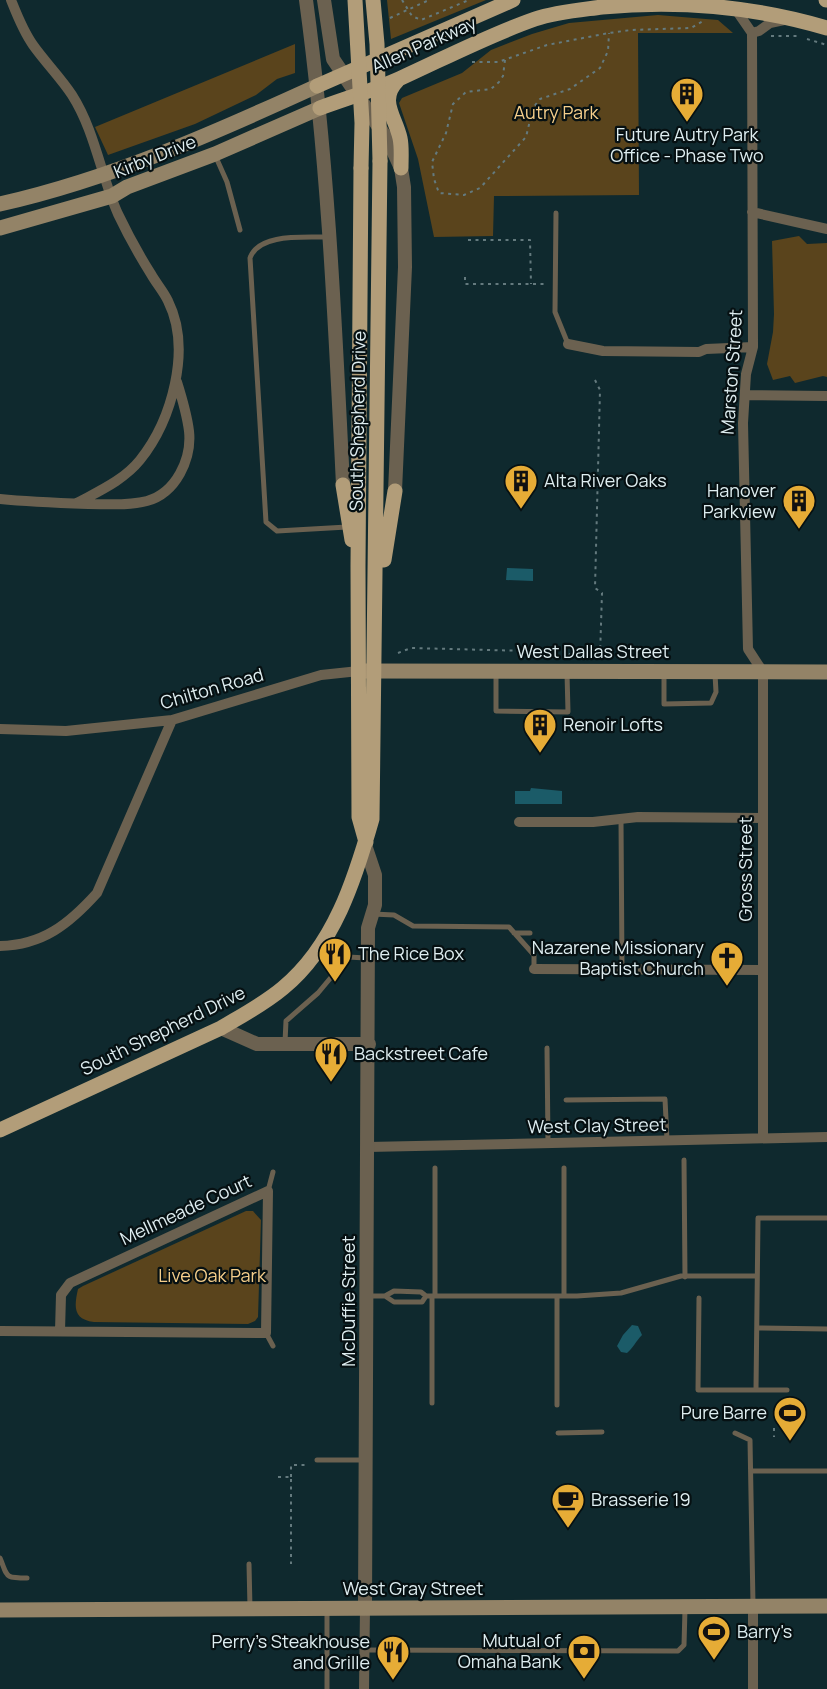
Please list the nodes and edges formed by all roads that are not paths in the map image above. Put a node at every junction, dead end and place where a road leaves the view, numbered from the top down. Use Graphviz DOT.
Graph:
graph roads {
  1 [pos="11,0"];
  2 [pos="306,0"];
  3 [pos="324,0"];
  4 [pos="355,0"];
  5 [pos="373,0"];
  6 [pos="513,0"];
  7 [pos="734,7"];
  8 [pos="795,19"];
  9 [pos="827,28"];
  10 [pos="752,33"];
  11 [pos="342,75"];
  12 [pos="399,79"];
  13 [pos="317,86"];
  14 [pos="356,95"];
  15 [pos="320,108"];
  16 [pos="215,154"];
  17 [pos="401,168"];
  18 [pos="104,174"];
  19 [pos="111,196"];
  20 [pos="0,204"];
  21 [pos="556,213"];
  22 [pos="752,213"];
  23 [pos="0,228"];
  24 [pos="827,229"];
  25 [pos="240,230"];
  26 [pos="331,237"];
  27 [pos="568,345"];
  28 [pos="753,348"];
  29 [pos="177,379"];
  30 [pos="745,395"];
  31 [pos="827,396"];
  32 [pos="343,485"];
  33 [pos="395,491"];
  34 [pos="0,499"];
  35 [pos="77,504"];
  36 [pos="349,527"];
  37 [pos="358,566"];
  38 [pos="376,608"];
  39 [pos="367,671"];
  40 [pos="496,671"];
  41 [pos="567,672"];
  42 [pos="664,672"];
  43 [pos="715,672"];
  44 [pos="763,672"];
  45 [pos="827,672"];
  46 [pos="172,720"];
  47 [pos="0,729"];
  48 [pos="621,818"];
  49 [pos="763,818"];
  50 [pos="519,822"];
  51 [pos="365,843"];
  52 [pos="373,914"];
  53 [pos="514,933"];
  54 [pos="530,933"];
  55 [pos="0,946"];
  56 [pos="369,958"];
  57 [pos="534,969"];
  58 [pos="622,969"];
  59 [pos="763,970"];
  60 [pos="221,1028"];
  61 [pos="285,1044"];
  62 [pos="369,1044"];
  63 [pos="547,1048"];
  64 [pos="567,1100"];
  65 [pos="0,1131"];
  66 [pos="827,1137"];
  67 [pos="763,1138"];
  68 [pos="667,1141"];
  69 [pos="548,1143"];
  70 [pos="368,1147"];
  71 [pos="684,1160"];
  72 [pos="435,1168"];
  73 [pos="564,1168"];
  74 [pos="273,1172"];
  75 [pos="268,1191"];
  76 [pos="827,1218"];
  77 [pos="685,1276"];
  78 [pos="757,1276"];
  79 [pos="367,1296"];
  80 [pos="385,1296"];
  81 [pos="431,1296"];
  82 [pos="561,1296"];
  83 [pos="699,1298"];
  84 [pos="757,1328"];
  85 [pos="827,1329"];
  86 [pos="0,1331"];
  87 [pos="60,1331"];
  88 [pos="266,1333"];
  89 [pos="273,1346"];
  90 [pos="756,1390"];
  91 [pos="787,1390"];
  92 [pos="432,1403"];
  93 [pos="557,1405"];
  94 [pos="602,1432"];
  95 [pos="558,1433"];
  96 [pos="735,1433"];
  97 [pos="317,1460"];
  98 [pos="366,1460"];
  99 [pos="751,1471"];
  100 [pos="827,1471"];
  101 [pos="0,1558"];
  102 [pos="249,1564"];
  103 [pos="27,1578"];
  104 [pos="686,1606"];
  105 [pos="753,1606"];
  106 [pos="827,1606"];
  107 [pos="327,1608"];
  108 [pos="365,1608"];
  109 [pos="250,1609"];
  110 [pos="0,1610"];
  111 [pos="364,1650"];
  112 [pos="327,1689"];
  113 [pos="364,1689"];
  114 [pos="753,1689"];
  1 -- 18 [label="street"];
  2 -- 13 [label="street"];
  3 -- 11 [label="street"];
  4 -- 37 [label="main road, South Shepherd Drive, bridge"];
  5 -- 38 [label="main road, South Shepherd Drive, bridge"];
  6 -- 11 [label="main road, Allen Parkway"];
  7 -- 8 [label="main road, Allen Parkway"];
  7 -- 10 [label="street"];
  7 -- 12 [label="main road, Allen Parkway"];
  8 -- 9 [label="main road, Allen Parkway"];
  8 -- 10 [label="street"];
  10 -- 22 [label="street, Marston Street"];
  11 -- 13 [label="main road, Allen Parkway"];
  11 -- 14 [label="street"];
  12 -- 14 [label="main road, Allen Parkway"];
  12 -- 17 [label="main road"];
  13 -- 15 [label="street"];
  13 -- 18 [label="main road, Kirby Drive"];
  14 -- 15 [label="main road, Allen Parkway"];
  14 -- 17 [label="street"];
  15 -- 16 [label="main road, Kirby Drive"];
  15 -- 26 [label="street"];
  16 -- 19 [label="main road, Kirby Drive"];
  16 -- 25 [label="lane"];
  17 -- 33 [label="street"];
  18 -- 19 [label="street"];
  18 -- 20 [label="main road, Kirby Drive"];
  19 -- 23 [label="main road, Kirby Drive"];
  19 -- 29 [label="street"];
  21 -- 27 [label="lane"];
  22 -- 24 [label="street"];
  22 -- 28 [label="street, Marston Street"];
  26 -- 32 [label="street"];
  26 -- 36 [label="lane"];
  27 -- 28 [label="street"];
  28 -- 30 [label="street, Marston Street"];
  29 -- 35 [label="street"];
  29 -- 35 [label="street"];
  30 -- 31 [label="street"];
  30 -- 44 [label="street, Marston Street"];
  32 -- 36 [label="main road"];
  33 -- 38 [label="main road"];
  34 -- 35 [label="street"];
  36 -- 37 [label="main road"];
  37 -- 39 [label="main road, South Shepherd Drive"];
  38 -- 39 [label="main road, South Shepherd Drive"];
  39 -- 40 [label="main road, West Dallas Street"];
  39 -- 46 [label="street, Chilton Road"];
  39 -- 51 [label="main road, South Shepherd Drive"];
  40 -- 41 [label="main road, West Dallas Street"];
  40 -- 41 [label="lane"];
  41 -- 42 [label="main road, West Dallas Street"];
  42 -- 43 [label="main road, West Dallas Street"];
  42 -- 43 [label="lane"];
  43 -- 44 [label="main road, West Dallas Street"];
  44 -- 45 [label="main road, West Dallas Street"];
  44 -- 49 [label="street, Gross Street"];
  46 -- 47 [label="street, Chilton Road"];
  46 -- 55 [label="street"];
  48 -- 49 [label="street"];
  48 -- 50 [label="street"];
  48 -- 58 [label="lane"];
  49 -- 59 [label="street, Gross Street"];
  51 -- 52 [label="street, McDuffie Street"];
  51 -- 60 [label="main road, South Shepherd Drive"];
  52 -- 53 [label="lane"];
  52 -- 56 [label="street, McDuffie Street"];
  53 -- 54 [label="lane"];
  53 -- 57 [label="lane"];
  56 -- 61 [label="lane"];
  56 -- 62 [label="street, McDuffie Street"];
  57 -- 58 [label="street"];
  58 -- 59 [label="street"];
  59 -- 67 [label="street, Gross Street"];
  60 -- 61 [label="street"];
  60 -- 65 [label="main road, South Shepherd Drive"];
  61 -- 62 [label="street"];
  62 -- 70 [label="street, McDuffie Street"];
  63 -- 69 [label="lane"];
  64 -- 68 [label="lane"];
  66 -- 67 [label="street, West Clay Street"];
  67 -- 68 [label="street, West Clay Street"];
  68 -- 69 [label="street, West Clay Street"];
  69 -- 70 [label="street, West Clay Street"];
  70 -- 79 [label="street, McDuffie Street"];
  71 -- 77 [label="lane"];
  72 -- 81 [label="lane"];
  73 -- 82 [label="lane"];
  74 -- 75 [label="lane"];
  75 -- 87 [label="street, Mellmeade Court"];
  75 -- 88 [label="street, Mellmeade Court"];
  76 -- 78 [label="lane"];
  77 -- 78 [label="lane"];
  77 -- 82 [label="lane"];
  78 -- 84 [label="lane"];
  79 -- 80 [label="lane"];
  79 -- 98 [label="street, McDuffie Street"];
  80 -- 81 [label="lane"];
  80 -- 81 [label="lane"];
  81 -- 82 [label="lane"];
  81 -- 92 [label="lane"];
  82 -- 93 [label="lane"];
  83 -- 90 [label="lane"];
  84 -- 85 [label="lane"];
  84 -- 90 [label="lane"];
  86 -- 87 [label="street"];
  87 -- 88 [label="street"];
  88 -- 89 [label="lane"];
  90 -- 91 [label="lane"];
  94 -- 95 [label="lane"];
  96 -- 99 [label="lane"];
  97 -- 98 [label="lane"];
  98 -- 108 [label="street, McDuffie Street"];
  99 -- 100 [label="lane"];
  99 -- 105 [label="lane"];
  101 -- 103 [label="lane"];
  102 -- 109 [label="lane"];
  104 -- 105 [label="main road, West Gray Street"];
  104 -- 108 [label="main road, West Gray Street"];
  104 -- 111 [label="lane"];
  105 -- 106 [label="main road, West Gray Street"];
  105 -- 114 [label="street"];
  107 -- 108 [label="main road, West Gray Street"];
  107 -- 109 [label="main road, West Gray Street"];
  107 -- 112 [label="lane"];
  108 -- 111 [label="street, McDuffie Street"];
  109 -- 110 [label="main road, West Gray Street"];
  111 -- 113 [label="street, McDuffie Street"];
}
